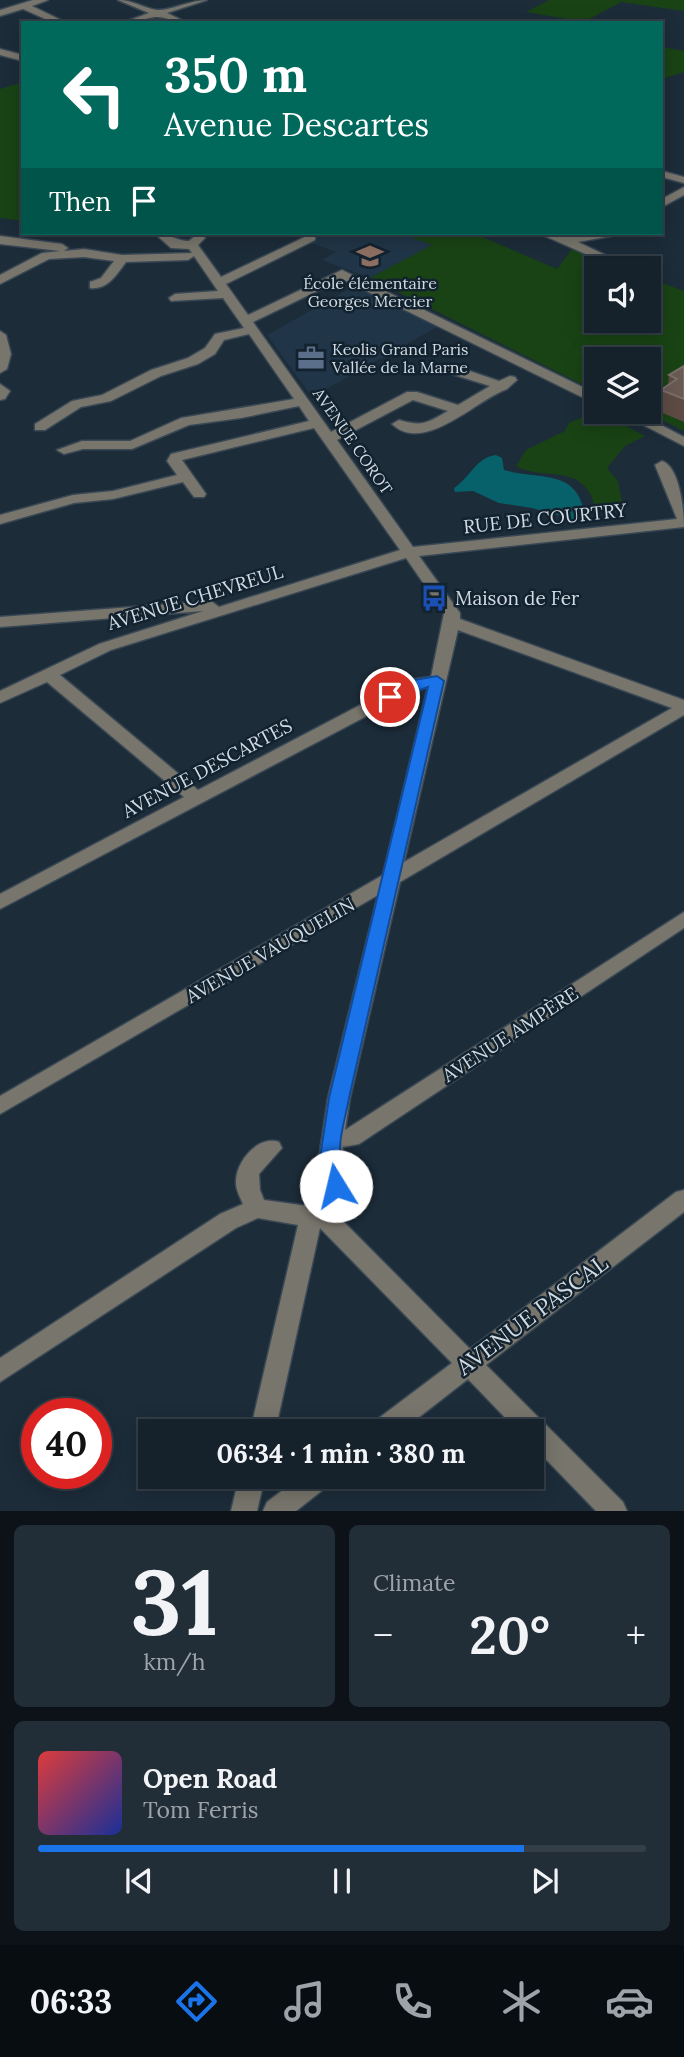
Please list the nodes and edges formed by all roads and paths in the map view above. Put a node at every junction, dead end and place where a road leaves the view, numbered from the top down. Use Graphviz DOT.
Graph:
graph roads {
  1 [pos="43,0"];
  2 [pos="142,0"];
  3 [pos="202,0"];
  4 [pos="127,2"];
  5 [pos="23,6"];
  6 [pos="0,13"];
  7 [pos="156,14"];
  8 [pos="58,21"];
  9 [pos="133,21"];
  10 [pos="178,21"];
  11 [pos="0,52"];
  12 [pos="21,57"];
  13 [pos="663,174"];
  14 [pos="684,180"];
  15 [pos="684,190"];
  16 [pos="663,203"];
  17 [pos="166,235"];
  18 [pos="552,235"];
  19 [pos="599,235"];
  20 [pos="560,237"];
  21 [pos="311,238"];
  22 [pos="0,240"];
  23 [pos="191,244"];
  24 [pos="78,253"];
  25 [pos="599,256"];
  26 [pos="122,259"];
  27 [pos="0,281"];
  28 [pos="219,283"];
  29 [pos="94,285"];
  30 [pos="228,294"];
  31 [pos="175,298"];
  32 [pos="250,325"];
  33 [pos="0,335"];
  34 [pos="447,368"];
  35 [pos="0,369"];
  36 [pos="0,388"];
  37 [pos="584,392"];
  38 [pos="0,396"];
  39 [pos="302,401"];
  40 [pos="460,410"];
  41 [pos="318,423"];
  42 [pos="399,424"];
  43 [pos="649,424"];
  44 [pos="40,427"];
  45 [pos="330,439"];
  46 [pos="684,442"];
  47 [pos="64,450"];
  48 [pos="662,465"];
  49 [pos="186,477"];
  50 [pos="199,494"];
  51 [pos="0,520"];
  52 [pos="684,520"];
  53 [pos="410,552"];
  54 [pos="203,611"];
  55 [pos="0,622"];
  56 [pos="452,622"];
  57 [pos="47,673"];
  58 [pos="437,681"];
  59 [pos="0,698"];
  60 [pos="684,707"];
  61 [pos="195,797"];
  62 [pos="392,878"];
  63 [pos="0,902"];
  64 [pos="684,919"];
  65 [pos="0,1106"];
  66 [pos="271,1148"];
  67 [pos="331,1148"];
  68 [pos="684,1199"];
  69 [pos="257,1208"];
  70 [pos="314,1213"];
  71 [pos="469,1363"];
  72 [pos="0,1371"];
  73 [pos="265,1419"];
  74 [pos="397,1419"];
  75 [pos="249,1489"];
  76 [pos="304,1489"];
  77 [pos="244,1511"];
  78 [pos="276,1511"];
  79 [pos="614,1511"];
  1 -- 5 [label="street"];
  2 -- 4 [label="street"];
  3 -- 7 [label="street"];
  4 -- 7 [label="street"];
  5 -- 6 [label="street"];
  5 -- 8 [label="street"];
  7 -- 9 [label="street"];
  7 -- 10 [label="street"];
  11 -- 12 [label="street"];
  13 -- 14 [label="street"];
  15 -- 16 [label="street"];
  17 -- 23 [label="street"];
  18 -- 20 [label="street"];
  19 -- 20 [label="street"];
  20 -- 25 [label="street"];
  21 -- 28 [label="street"];
  22 -- 24 [label="street"];
  23 -- 26 [label="street"];
  23 -- 28 [label="street, AVENUE COROT"];
  23 -- 28 [label="street, AVENUE COROT"];
  24 -- 26 [label="street"];
  24 -- 27 [label="street"];
  26 -- 29 [label="street"];
  28 -- 30 [label="street, AVENUE COROT"];
  30 -- 31 [label="street"];
  30 -- 32 [label="street, AVENUE COROT"];
  32 -- 37 [label="street"];
  32 -- 39 [label="street, AVENUE COROT"];
  32 -- 44 [label="street"];
  33 -- 35 [label="street"];
  34 -- 40 [label="street"];
  36 -- 38 [label="street"];
  39 -- 41 [label="street, AVENUE COROT"];
  39 -- 47 [label="street"];
  40 -- 42 [label="street"];
  40 -- 45 [label="street"];
  41 -- 45 [label="street, AVENUE COROT"];
  41 -- 49 [label="street"];
  43 -- 46 [label="street"];
  45 -- 53 [label="street, AVENUE COROT"];
  48 -- 52 [label="street"];
  49 -- 50 [label="street"];
  49 -- 51 [label="street"];
  52 -- 53 [label="street, RUE DE COURTRY"];
  53 -- 54 [label="street, AVENUE CHEVREUL"];
  53 -- 56 [label="street, AVENUE COROT"];
  54 -- 55 [label="street"];
  54 -- 57 [label="street, AVENUE CHEVREUL"];
  56 -- 58 [label="street"];
  56 -- 60 [label="street"];
  57 -- 59 [label="street, AVENUE CHEVREUL"];
  57 -- 61 [label="street"];
  58 -- 61 [label="street, AVENUE DESCARTES"];
  58 -- 62 [label="street"];
  60 -- 62 [label="street, AVENUE VAUQUELIN"];
  61 -- 63 [label="street, AVENUE DESCARTES"];
  62 -- 65 [label="street, AVENUE VAUQUELIN"];
  62 -- 67 [label="street"];
  64 -- 67 [label="street, AVENUE AMPÈRE"];
  66 -- 69 [label="street"];
  67 -- 70 [label="street"];
  68 -- 71 [label="street, AVENUE PASCAL"];
  69 -- 70 [label="street"];
  69 -- 72 [label="street"];
  70 -- 71 [label="street"];
  70 -- 73 [label="street"];
  71 -- 74 [label="street, AVENUE PASCAL"];
  71 -- 79 [label="street"];
  75 -- 77 [label="street"];
  76 -- 78 [label="street"];
}
